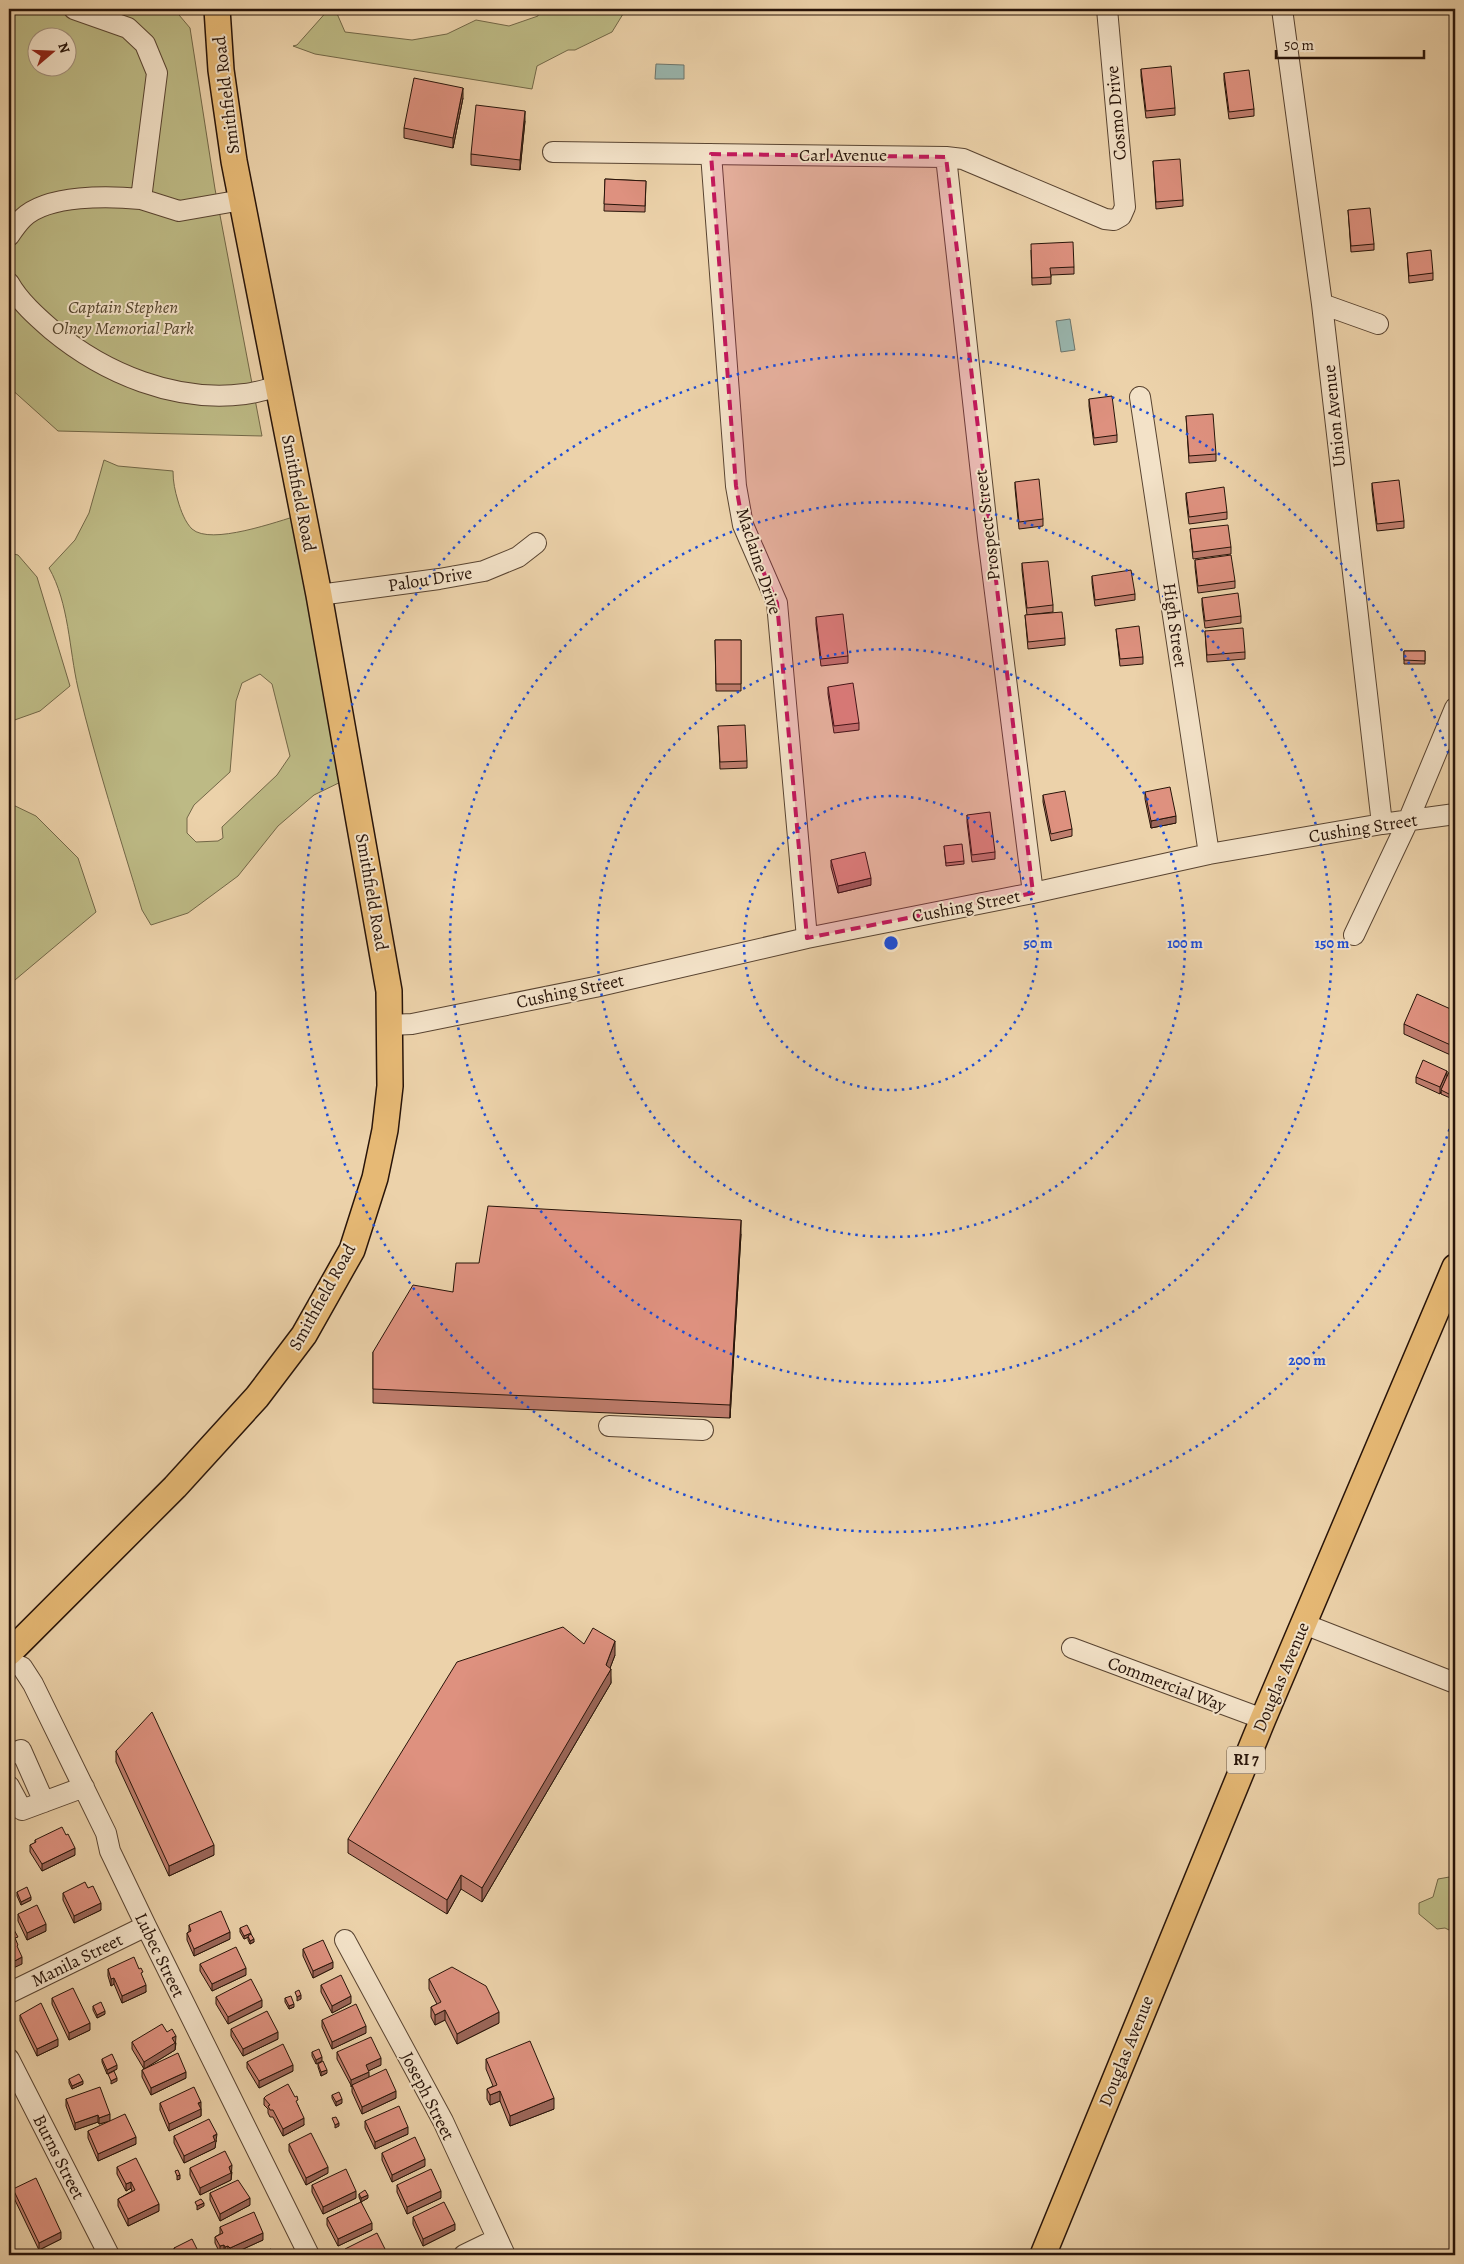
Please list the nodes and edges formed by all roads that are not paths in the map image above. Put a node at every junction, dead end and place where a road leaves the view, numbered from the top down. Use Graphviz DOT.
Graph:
graph roads {
  1 [pos="74,9"];
  2 [pos="217,9"];
  3 [pos="1107,9"];
  4 [pos="1282,9"];
  5 [pos="553,152"];
  6 [pos="711,154"];
  7 [pos="946,157"];
  8 [pos="141,200"];
  9 [pos="242,200"];
  10 [pos="1121,216"];
  11 [pos="9,236"];
  12 [pos="9,283"];
  13 [pos="1322,304"];
  14 [pos="1378,324"];
  15 [pos="279,386"];
  16 [pos="1140,397"];
  17 [pos="536,543"];
  18 [pos="319,595"];
  19 [pos="1455,708"];
  20 [pos="1455,814"];
  21 [pos="1408,821"];
  22 [pos="1382,824"];
  23 [pos="1209,854"];
  24 [pos="1033,892"];
  25 [pos="1354,935"];
  26 [pos="807,938"];
  27 [pos="390,1025"];
  28 [pos="1455,1267"];
  29 [pos="609,1426"];
  30 [pos="703,1430"];
  31 [pos="1304,1624"];
  32 [pos="1072,1648"];
  33 [pos="9,1653"];
  34 [pos="9,1662"];
  35 [pos="1455,1683"];
  36 [pos="1263,1720"];
  37 [pos="9,1755"];
  38 [pos="9,1786"];
  39 [pos="84,1786"];
  40 [pos="44,1802"];
  41 [pos="146,1926"];
  42 [pos="345,1940"];
  43 [pos="9,1993"];
  44 [pos="9,2059"];
  45 [pos="501,2247"];
  46 [pos="109,2255"];
  47 [pos="309,2255"];
  48 [pos="464,2255"];
  49 [pos="1043,2255"];
  1 -- 8 [label="street"];
  2 -- 9 [label="main road, Smithfield Road"];
  3 -- 10 [label="street, Cosmo Drive"];
  4 -- 13 [label="street, Union Avenue"];
  5 -- 6 [label="street, Carl Avenue"];
  6 -- 7 [label="street, Carl Avenue"];
  6 -- 26 [label="street, Maclaine Drive"];
  7 -- 10 [label="street, Carl Avenue"];
  7 -- 24 [label="street, Prospect Street"];
  8 -- 9 [label="street"];
  8 -- 11 [label="street"];
  9 -- 15 [label="main road, Smithfield Road"];
  12 -- 15 [label="street"];
  13 -- 14 [label="street"];
  13 -- 22 [label="street, Union Avenue"];
  15 -- 18 [label="main road, Smithfield Road"];
  16 -- 23 [label="street, High Street"];
  17 -- 18 [label="street, Palou Drive"];
  18 -- 27 [label="main road, Smithfield Road"];
  19 -- 21 [label="street"];
  20 -- 21 [label="street, Cushing Street"];
  21 -- 22 [label="street, Cushing Street"];
  21 -- 25 [label="street"];
  22 -- 23 [label="street, Cushing Street"];
  23 -- 24 [label="street, Cushing Street"];
  24 -- 26 [label="street, Cushing Street"];
  26 -- 27 [label="street, Cushing Street"];
  27 -- 33 [label="main road, Smithfield Road"];
  28 -- 31 [label="main road, Douglas Avenue / RI 7"];
  29 -- 30 [label="street"];
  31 -- 35 [label="street"];
  31 -- 36 [label="main road, Douglas Avenue / RI 7"];
  32 -- 36 [label="street, Commercial Way"];
  34 -- 39 [label="street, Lubec Street"];
  36 -- 49 [label="main road, Douglas Avenue / RI 7"];
  37 -- 40 [label="street"];
  38 -- 40 [label="street"];
  39 -- 40 [label="street"];
  39 -- 41 [label="street, Lubec Street"];
  41 -- 43 [label="street, Manila Street"];
  41 -- 47 [label="street, Lubec Street"];
  42 -- 45 [label="street, Joseph Street"];
  44 -- 46 [label="street, Burns Street"];
  45 -- 48 [label="street"];
}
